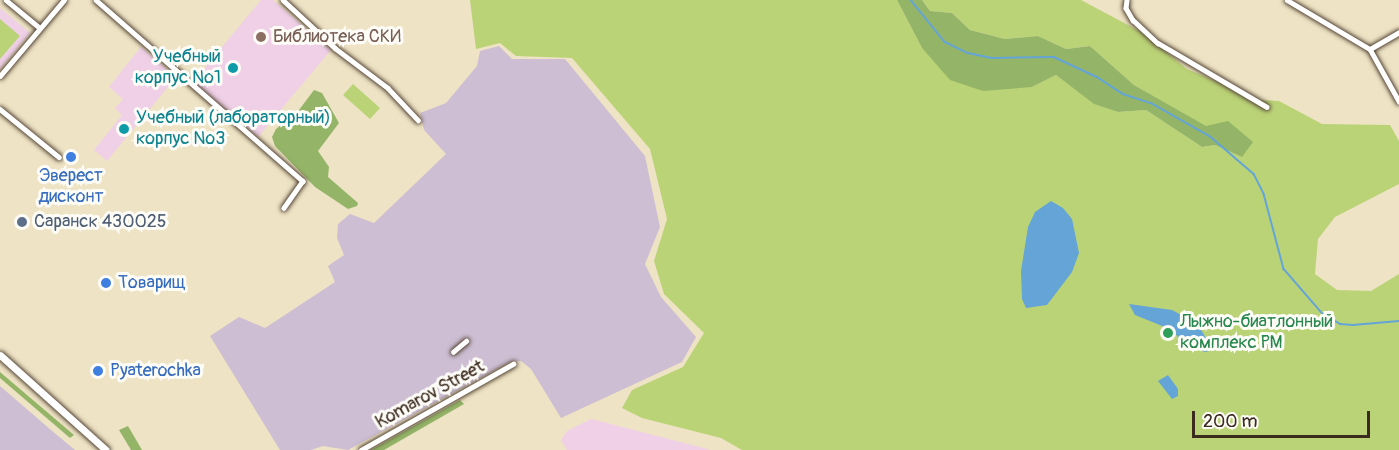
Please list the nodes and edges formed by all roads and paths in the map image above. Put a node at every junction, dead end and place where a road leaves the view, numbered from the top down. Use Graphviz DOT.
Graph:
graph roads {
  1 [pos="6,0"];
  2 [pos="64,0"];
  3 [pos="96,0"];
  4 [pos="283,0"];
  5 [pos="1127,0"];
  6 [pos="1287,0"];
  7 [pos="40,28"];
  8 [pos="1399,32"];
  9 [pos="1370,49"];
  10 [pos="0,76"];
  11 [pos="1399,101"];
  12 [pos="1267,107"];
  13 [pos="0,109"];
  14 [pos="417,120"];
  15 [pos="59,157"];
  16 [pos="284,208"];
  17 [pos="466,341"];
  18 [pos="453,352"];
  19 [pos="0,355"];
  20 [pos="513,364"];
  21 [pos="106,450"];
  22 [pos="361,450"];
  1 -- 7 [label="street"];
  2 -- 7 [label="street"];
  3 -- 16 [label="street"];
  4 -- 14 [label="street"];
  5 -- 12 [label="street"];
  6 -- 9 [label="street"];
  7 -- 10 [label="street"];
  8 -- 9 [label="street"];
  9 -- 11 [label="street"];
  13 -- 15 [label="street"];
  17 -- 18 [label="street"];
  19 -- 21 [label="main road"];
  20 -- 22 [label="street, Komarov Street"];
}
